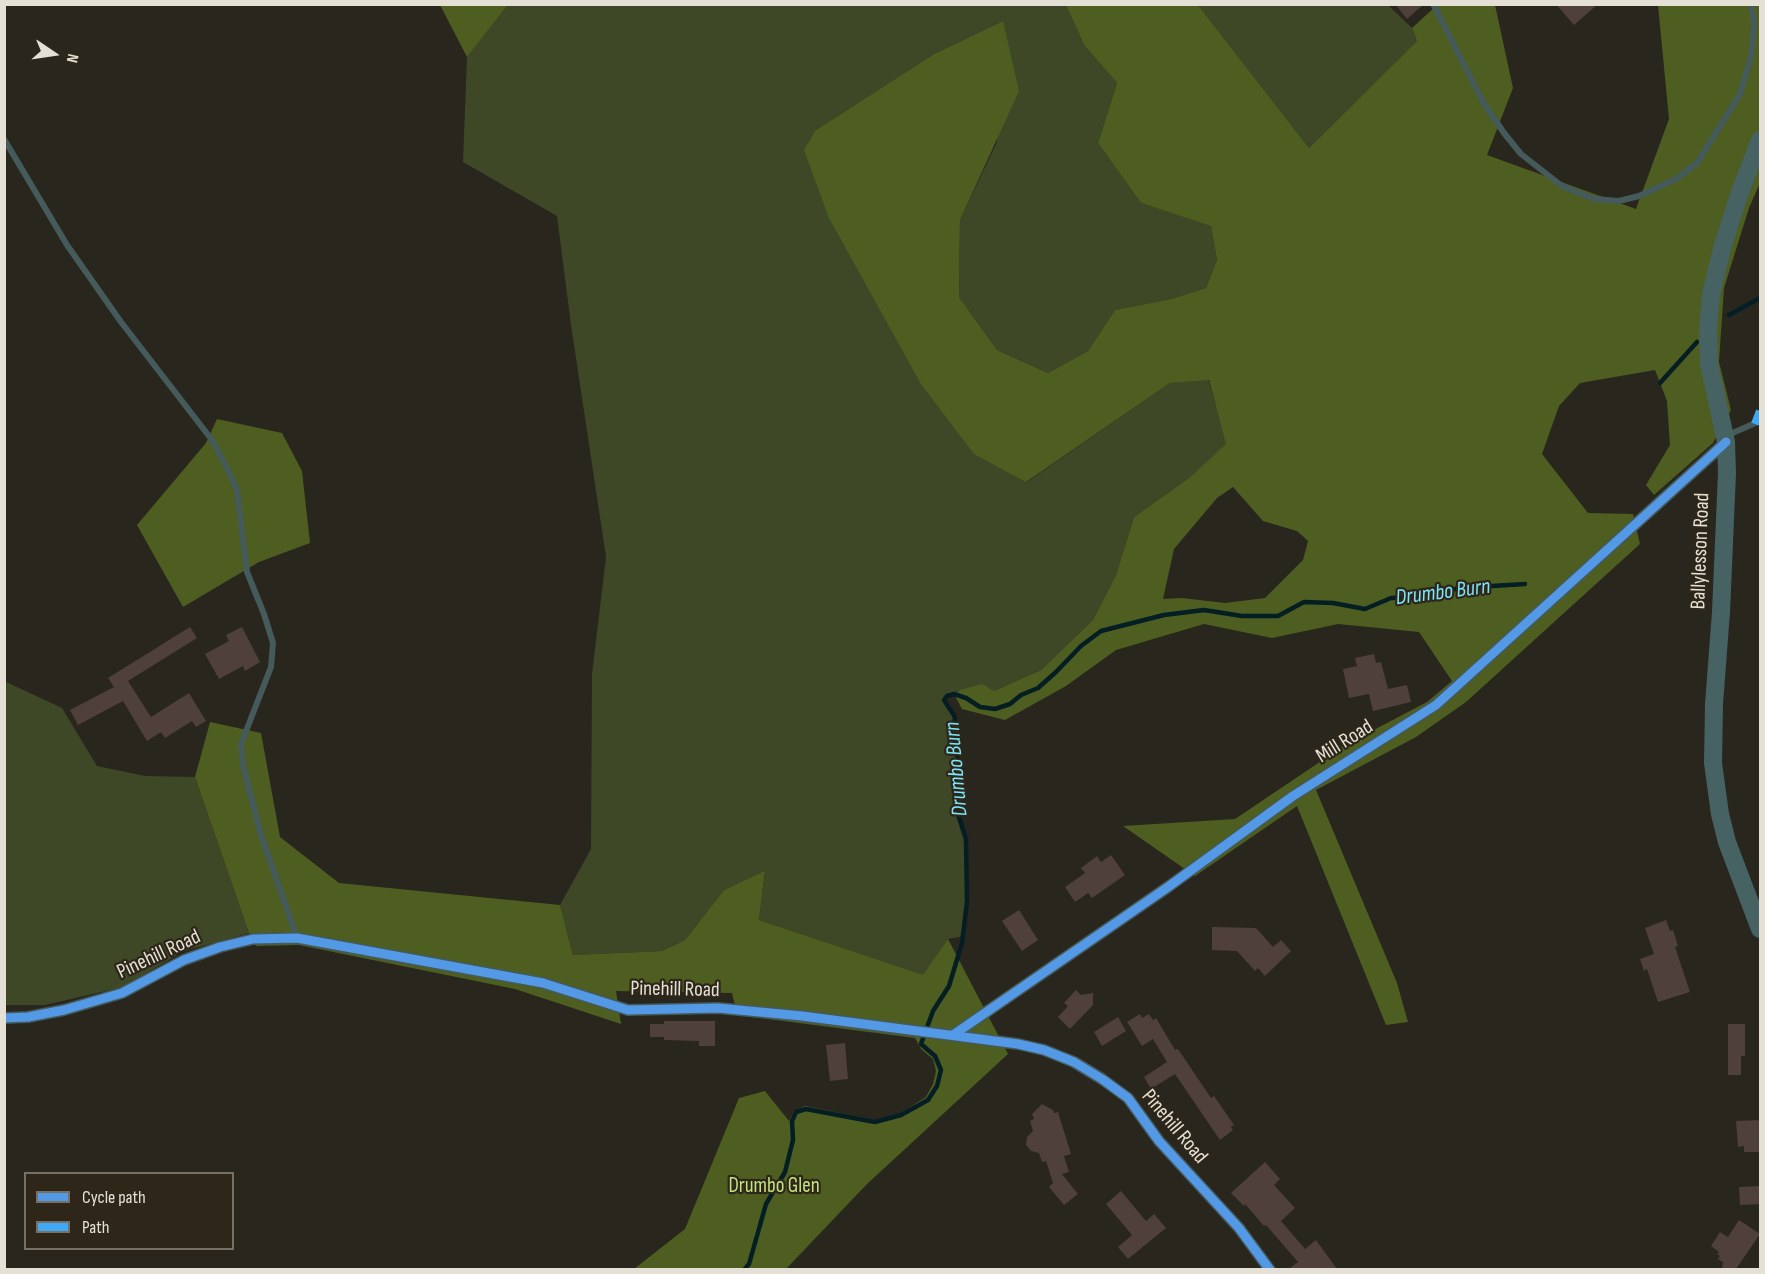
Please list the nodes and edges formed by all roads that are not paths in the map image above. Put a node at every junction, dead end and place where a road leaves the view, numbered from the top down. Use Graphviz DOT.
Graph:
graph roads {
  1 [pos="1433,4"];
  2 [pos="1751,4"];
  3 [pos="4,139"];
  4 [pos="1761,140"];
  5 [pos="1761,421"];
  6 [pos="1725,439"];
  7 [pos="1761,929"];
  8 [pos="297,938"];
  9 [pos="4,1018"];
  10 [pos="953,1035"];
  11 [pos="1270,1269"];
  1 -- 2 [label="lane"];
  3 -- 8 [label="lane"];
  4 -- 6 [label="main road, Ballylesson Road"];
  5 -- 6 [label="lane"];
  6 -- 7 [label="main road, Ballylesson Road"];
  6 -- 10 [label="street, Mill Road"];
  8 -- 9 [label="street, Pinehill Road"];
  8 -- 10 [label="street, Pinehill Road"];
  10 -- 11 [label="street, Pinehill Road"];
}
